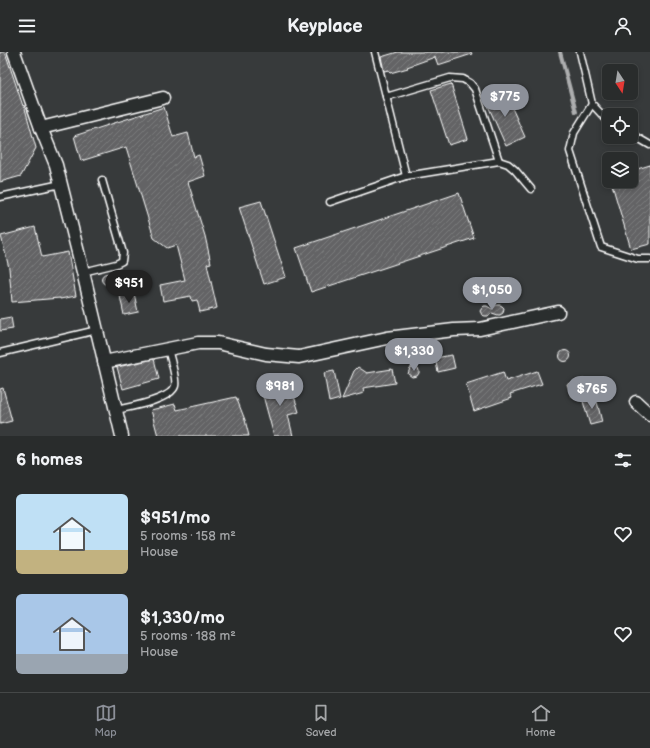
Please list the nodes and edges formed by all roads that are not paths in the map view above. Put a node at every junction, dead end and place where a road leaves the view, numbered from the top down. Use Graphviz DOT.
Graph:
graph roads {
  1 [pos="14,52"];
  2 [pos="375,52"];
  3 [pos="580,52"];
  4 [pos="386,97"];
  5 [pos="163,98"];
  6 [pos="592,104"];
  7 [pos="602,115"];
  8 [pos="41,128"];
  9 [pos="638,138"];
  10 [pos="650,145"];
  11 [pos="499,161"];
  12 [pos="406,176"];
  13 [pos="102,180"];
  14 [pos="61,184"];
  15 [pos="531,189"];
  16 [pos="0,197"];
  17 [pos="330,202"];
  18 [pos="650,259"];
  19 [pos="83,272"];
  20 [pos="558,312"];
  21 [pos="97,330"];
  22 [pos="168,349"];
  23 [pos="0,353"];
  24 [pos="104,362"];
  25 [pos="636,402"];
  26 [pos="116,410"];
  27 [pos="650,415"];
  28 [pos="122,436"];
  1 -- 8 [label="street"];
  2 -- 4 [label="lane"];
  3 -- 6 [label="lane"];
  4 -- 11 [label="lane"];
  4 -- 12 [label="lane"];
  5 -- 8 [label="street"];
  6 -- 7 [label="lane"];
  6 -- 18 [label="lane"];
  8 -- 14 [label="street"];
  9 -- 10 [label="lane"];
  11 -- 12 [label="lane"];
  11 -- 15 [label="lane"];
  12 -- 17 [label="lane"];
  13 -- 19 [label="lane"];
  14 -- 16 [label="lane"];
  14 -- 19 [label="street"];
  19 -- 21 [label="street"];
  20 -- 22 [label="street"];
  21 -- 23 [label="lane"];
  21 -- 24 [label="street"];
  22 -- 24 [label="street"];
  22 -- 26 [label="lane"];
  24 -- 26 [label="street"];
  25 -- 27 [label="street"];
  26 -- 28 [label="street"];
}
